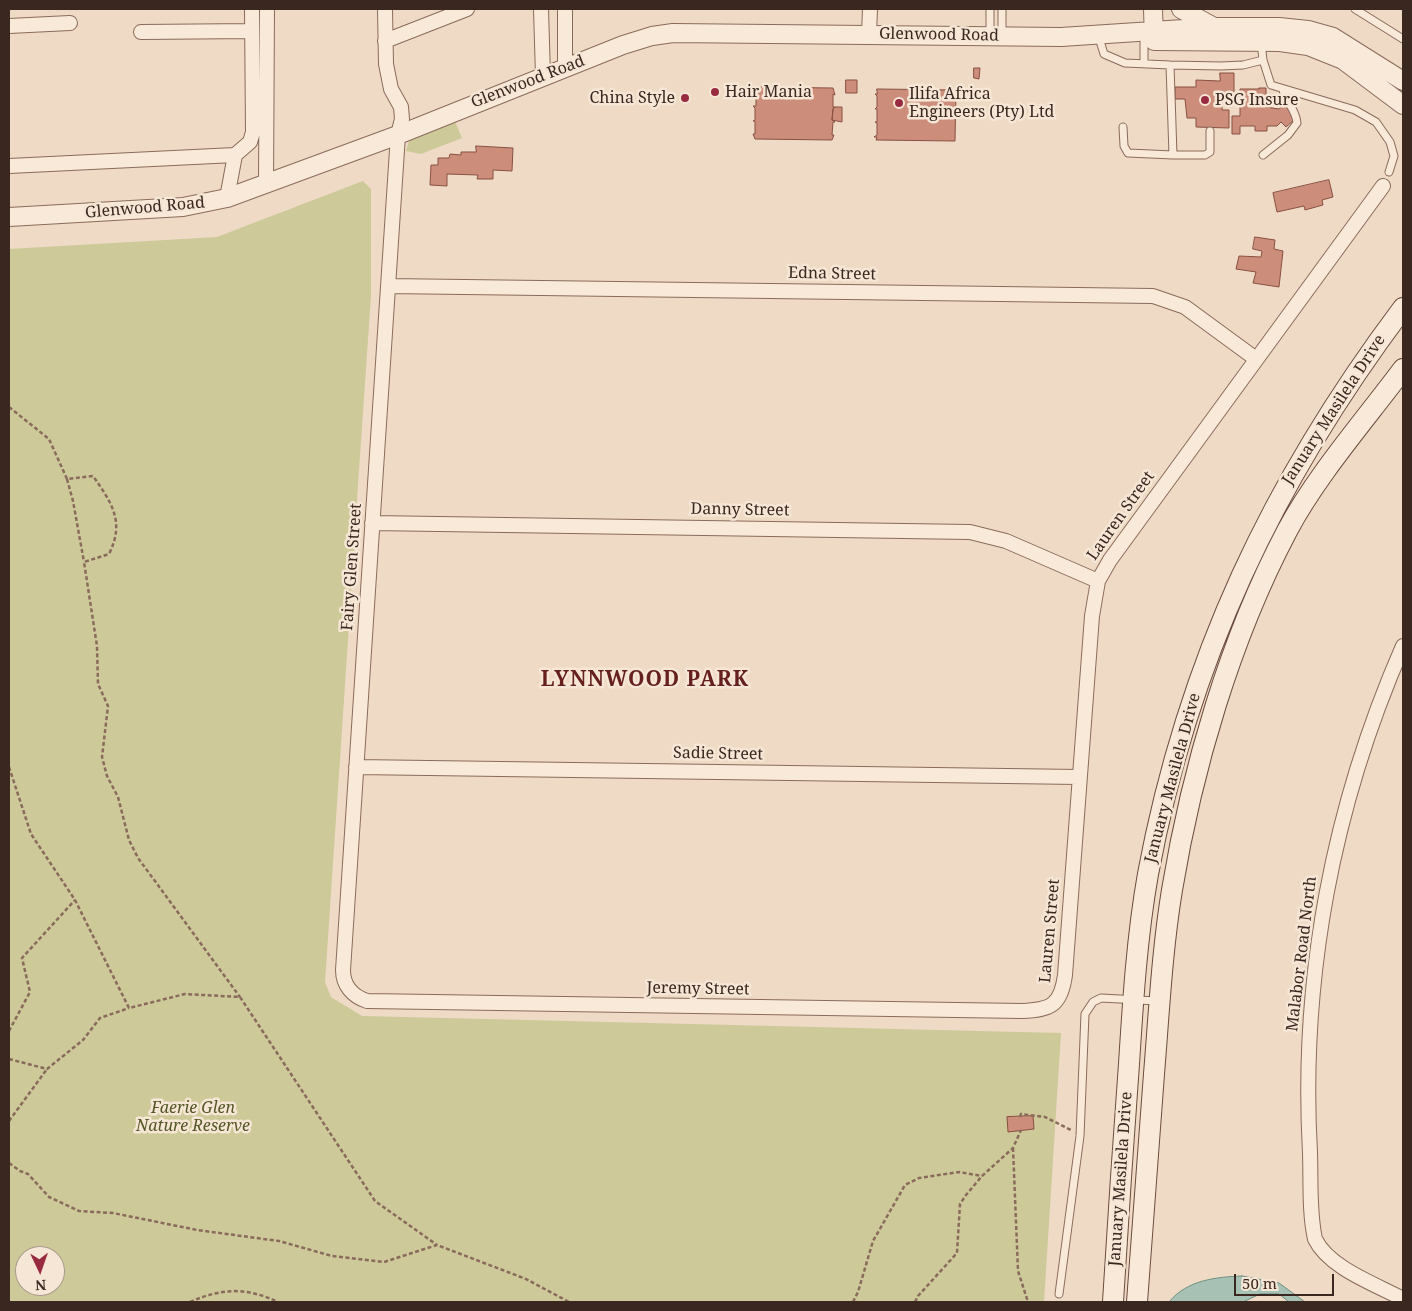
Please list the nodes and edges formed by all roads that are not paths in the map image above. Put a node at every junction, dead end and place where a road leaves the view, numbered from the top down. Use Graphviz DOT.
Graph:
graph roads {
  1 [pos="252,9"];
  2 [pos="267,9"];
  3 [pos="385,9"];
  4 [pos="467,9"];
  5 [pos="541,9"];
  6 [pos="565,9"];
  7 [pos="870,9"];
  8 [pos="990,9"];
  9 [pos="1002,9"];
  10 [pos="1153,9"];
  11 [pos="1181,9"];
  12 [pos="1355,9"];
  13 [pos="70,23"];
  14 [pos="9,26"];
  15 [pos="1214,27"];
  16 [pos="252,31"];
  17 [pos="141,32"];
  18 [pos="870,34"];
  19 [pos="1261,34"];
  20 [pos="996,36"];
  21 [pos="1149,36"];
  22 [pos="1061,37"];
  23 [pos="1403,39"];
  24 [pos="385,41"];
  25 [pos="1100,41"];
  26 [pos="1263,60"];
  27 [pos="1144,64"];
  28 [pos="1170,65"];
  29 [pos="565,68"];
  30 [pos="543,76"];
  31 [pos="1403,81"];
  32 [pos="1282,90"];
  33 [pos="1403,105"];
  34 [pos="1123,127"];
  35 [pos="1210,131"];
  36 [pos="398,135"];
  37 [pos="235,155"];
  38 [pos="1173,155"];
  39 [pos="1263,155"];
  40 [pos="9,166"];
  41 [pos="1389,172"];
  42 [pos="266,184"];
  43 [pos="1384,186"];
  44 [pos="227,198"];
  45 [pos="9,217"];
  46 [pos="388,286"];
  47 [pos="1403,308"];
  48 [pos="1256,359"];
  49 [pos="1403,369"];
  50 [pos="372,523"];
  51 [pos="1098,581"];
  52 [pos="1403,646"];
  53 [pos="356,767"];
  54 [pos="1079,777"];
  55 [pos="357,997"];
  56 [pos="1133,1000"];
  57 [pos="1160,1002"];
  58 [pos="1038,1011"];
  59 [pos="1059,1294"];
  60 [pos="1403,1299"];
  61 [pos="1113,1302"];
  62 [pos="1137,1302"];
  1 -- 16 [label="street"];
  2 -- 42 [label="street"];
  3 -- 24 [label="street, Fairy Glen Street"];
  4 -- 24 [label="street"];
  5 -- 30 [label="street"];
  6 -- 29 [label="street"];
  7 -- 18 [label="street"];
  8 -- 20 [label="lane"];
  9 -- 20 [label="lane"];
  10 -- 21 [label="street"];
  11 -- 15 [label="street"];
  12 -- 23 [label="lane"];
  13 -- 14 [label="street"];
  15 -- 19 [label="street, Glenwood Road"];
  15 -- 21 [label="street, Glenwood Road"];
  16 -- 17 [label="street"];
  16 -- 37 [label="street"];
  18 -- 20 [label="street, Glenwood Road"];
  18 -- 29 [label="street, Glenwood Road"];
  19 -- 21 [label="street, Glenwood Road"];
  19 -- 26 [label="lane"];
  19 -- 31 [label="street, Glenwood Road"];
  19 -- 33 [label="street, Glenwood Road"];
  20 -- 22 [label="street, Glenwood Road"];
  21 -- 22 [label="street, Glenwood Road"];
  21 -- 25 [label="street, Glenwood Road"];
  21 -- 27 [label="lane"];
  22 -- 25 [label="street, Glenwood Road"];
  24 -- 36 [label="street, Fairy Glen Street"];
  25 -- 27 [label="lane"];
  26 -- 28 [label="lane"];
  26 -- 32 [label="lane"];
  27 -- 28 [label="lane"];
  28 -- 38 [label="lane"];
  29 -- 30 [label="street, Glenwood Road"];
  30 -- 36 [label="street, Glenwood Road"];
  32 -- 39 [label="lane"];
  32 -- 41 [label="lane"];
  34 -- 38 [label="lane"];
  35 -- 38 [label="lane"];
  36 -- 42 [label="street, Glenwood Road"];
  36 -- 46 [label="street, Fairy Glen Street"];
  37 -- 40 [label="street"];
  37 -- 44 [label="street"];
  42 -- 44 [label="street, Glenwood Road"];
  43 -- 48 [label="street, Lauren Street"];
  44 -- 45 [label="street, Glenwood Road"];
  46 -- 48 [label="street, Edna Street"];
  46 -- 50 [label="street, Fairy Glen Street"];
  47 -- 56 [label="main road, January Masilela Drive"];
  48 -- 51 [label="street, Lauren Street"];
  49 -- 57 [label="main road, January Masilela Drive"];
  50 -- 51 [label="street, Danny Street"];
  50 -- 53 [label="street, Fairy Glen Street"];
  51 -- 54 [label="street, Lauren Street"];
  52 -- 60 [label="street, Malabor Road North"];
  53 -- 54 [label="street, Sadie Street"];
  53 -- 55 [label="street, Fairy Glen Street"];
  54 -- 58 [label="street, Lauren Street"];
  55 -- 58 [label="street, Jeremy Street"];
  56 -- 57 [label="lane"];
  56 -- 59 [label="lane"];
  56 -- 61 [label="main road, January Masilela Drive"];
  57 -- 62 [label="main road, January Masilela Drive"];
}
